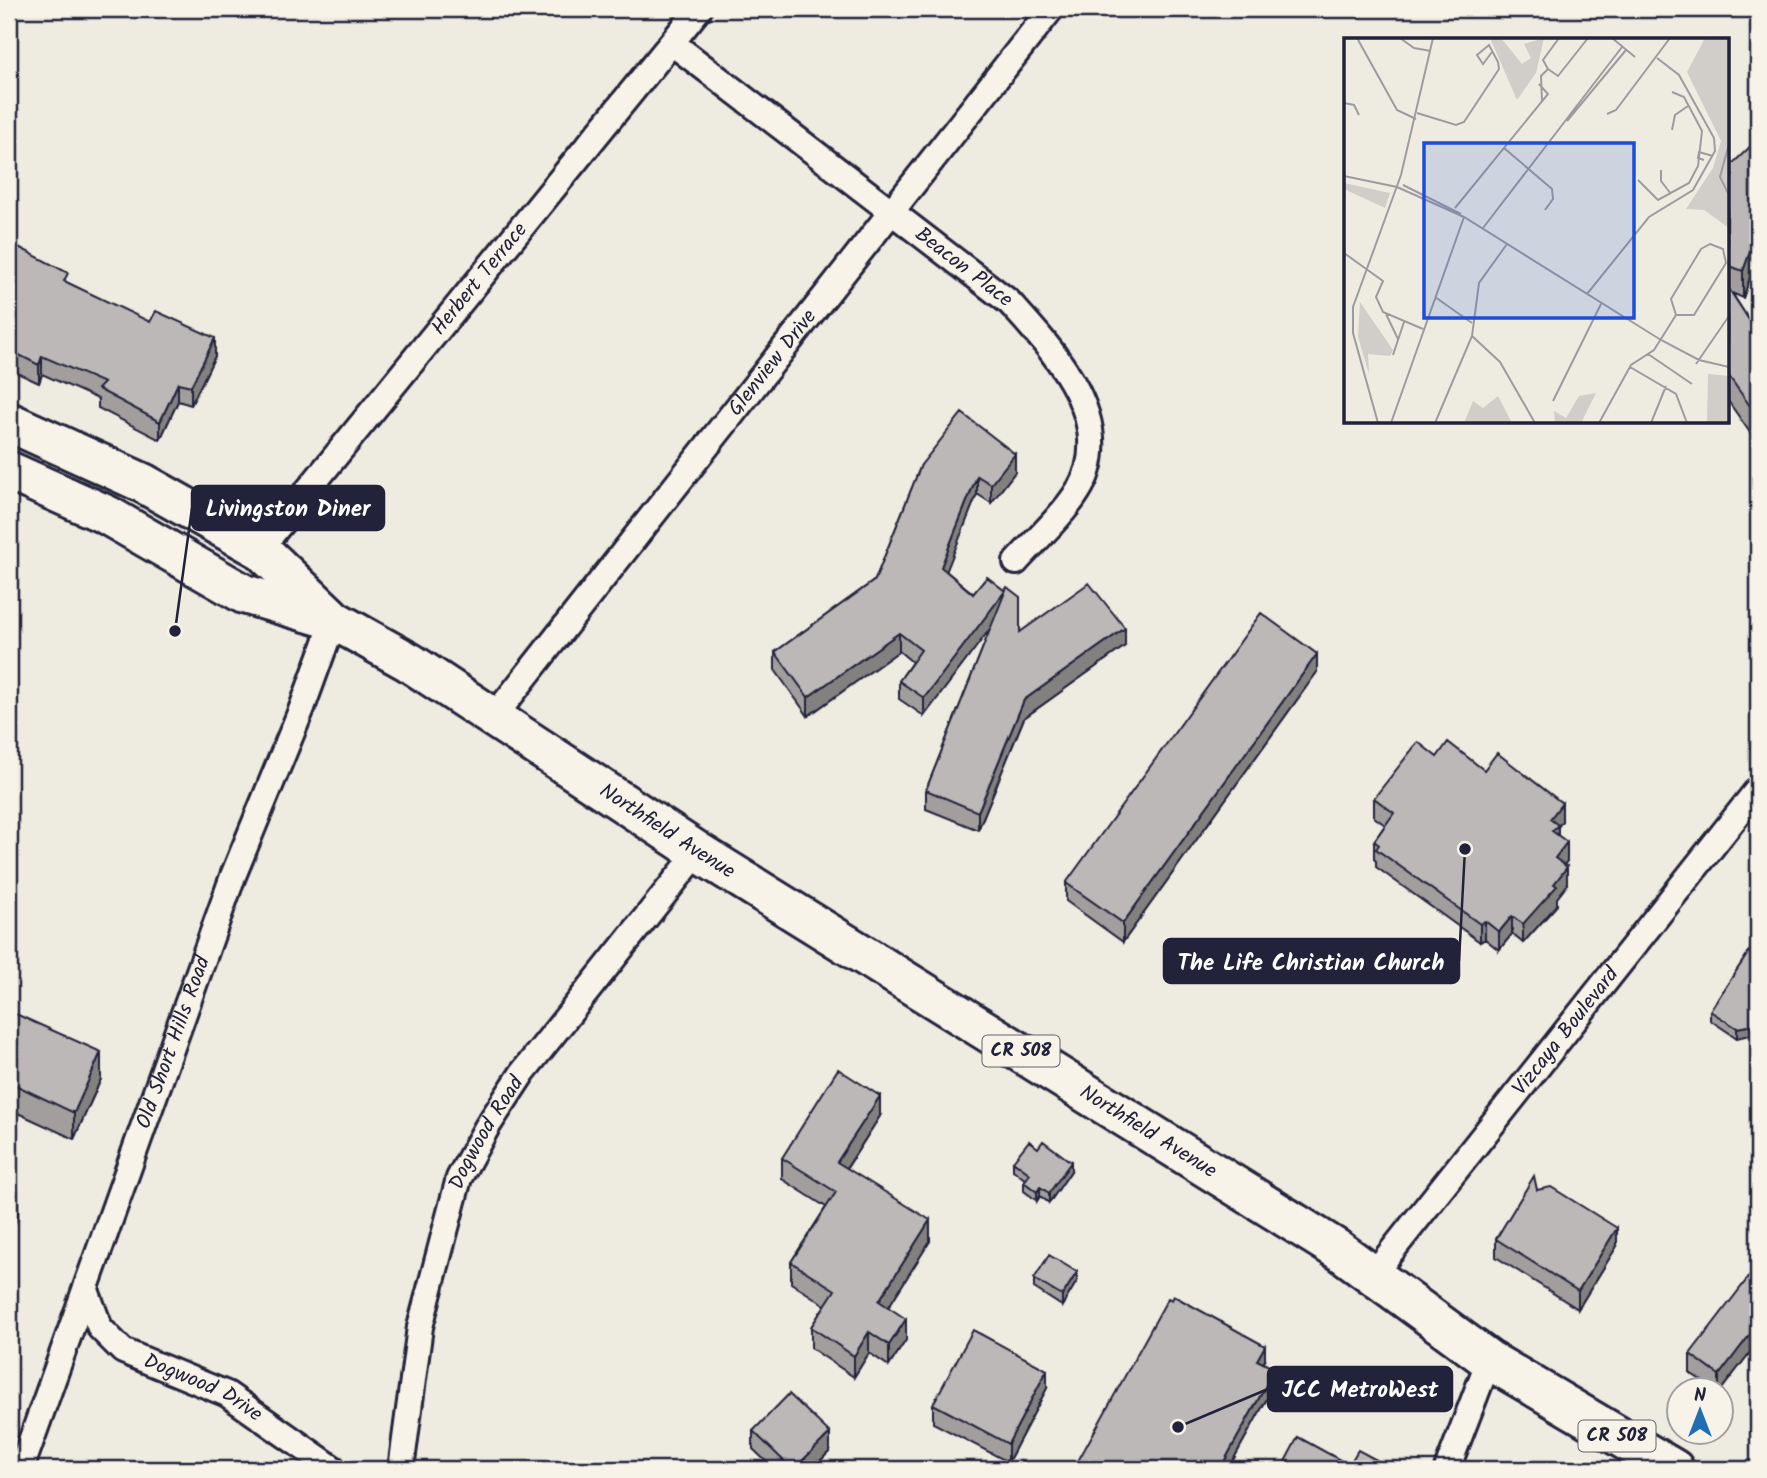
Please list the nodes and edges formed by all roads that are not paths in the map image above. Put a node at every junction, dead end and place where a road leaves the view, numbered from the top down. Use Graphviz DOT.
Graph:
graph roads {
  1 [pos="699,9"];
  2 [pos="1052,9"];
  3 [pos="672,43"];
  4 [pos="893,213"];
  5 [pos="9,422"];
  6 [pos="9,471"];
  7 [pos="107,515"];
  8 [pos="260,549"];
  9 [pos="1016,562"];
  10 [pos="334,620"];
  11 [pos="493,718"];
  12 [pos="1758,789"];
  13 [pos="698,852"];
  14 [pos="1372,1276"];
  15 [pos="87,1293"];
  16 [pos="1489,1360"];
  17 [pos="21,1469"];
  18 [pos="334,1469"];
  19 [pos="401,1469"];
  20 [pos="1447,1469"];
  21 [pos="1674,1469"];
  1 -- 3 [label="street, Herbert Terrace"];
  2 -- 4 [label="street, Glenview Drive"];
  3 -- 4 [label="street, Beacon Place"];
  3 -- 8 [label="street, Herbert Terrace"];
  4 -- 9 [label="street, Beacon Place"];
  4 -- 11 [label="street, Glenview Drive"];
  5 -- 8 [label="main road, CR 508"];
  6 -- 7 [label="main road, CR 508"];
  7 -- 8 [label="main road"];
  7 -- 10 [label="main road, CR 508"];
  8 -- 10 [label="main road, CR 508"];
  10 -- 11 [label="main road, Northfield Avenue / CR 508"];
  10 -- 15 [label="street, Old Short Hills Road"];
  11 -- 13 [label="main road, Northfield Avenue / CR 508"];
  12 -- 14 [label="street, Vizcaya Boulevard"];
  13 -- 14 [label="main road, Northfield Avenue / CR 508"];
  13 -- 19 [label="street, Dogwood Road"];
  14 -- 16 [label="main road, Northfield Avenue / CR 508"];
  15 -- 17 [label="street, Old Short Hills Road"];
  15 -- 18 [label="street, Dogwood Drive"];
  16 -- 20 [label="street"];
  16 -- 21 [label="main road, Northfield Avenue / CR 508"];
}
